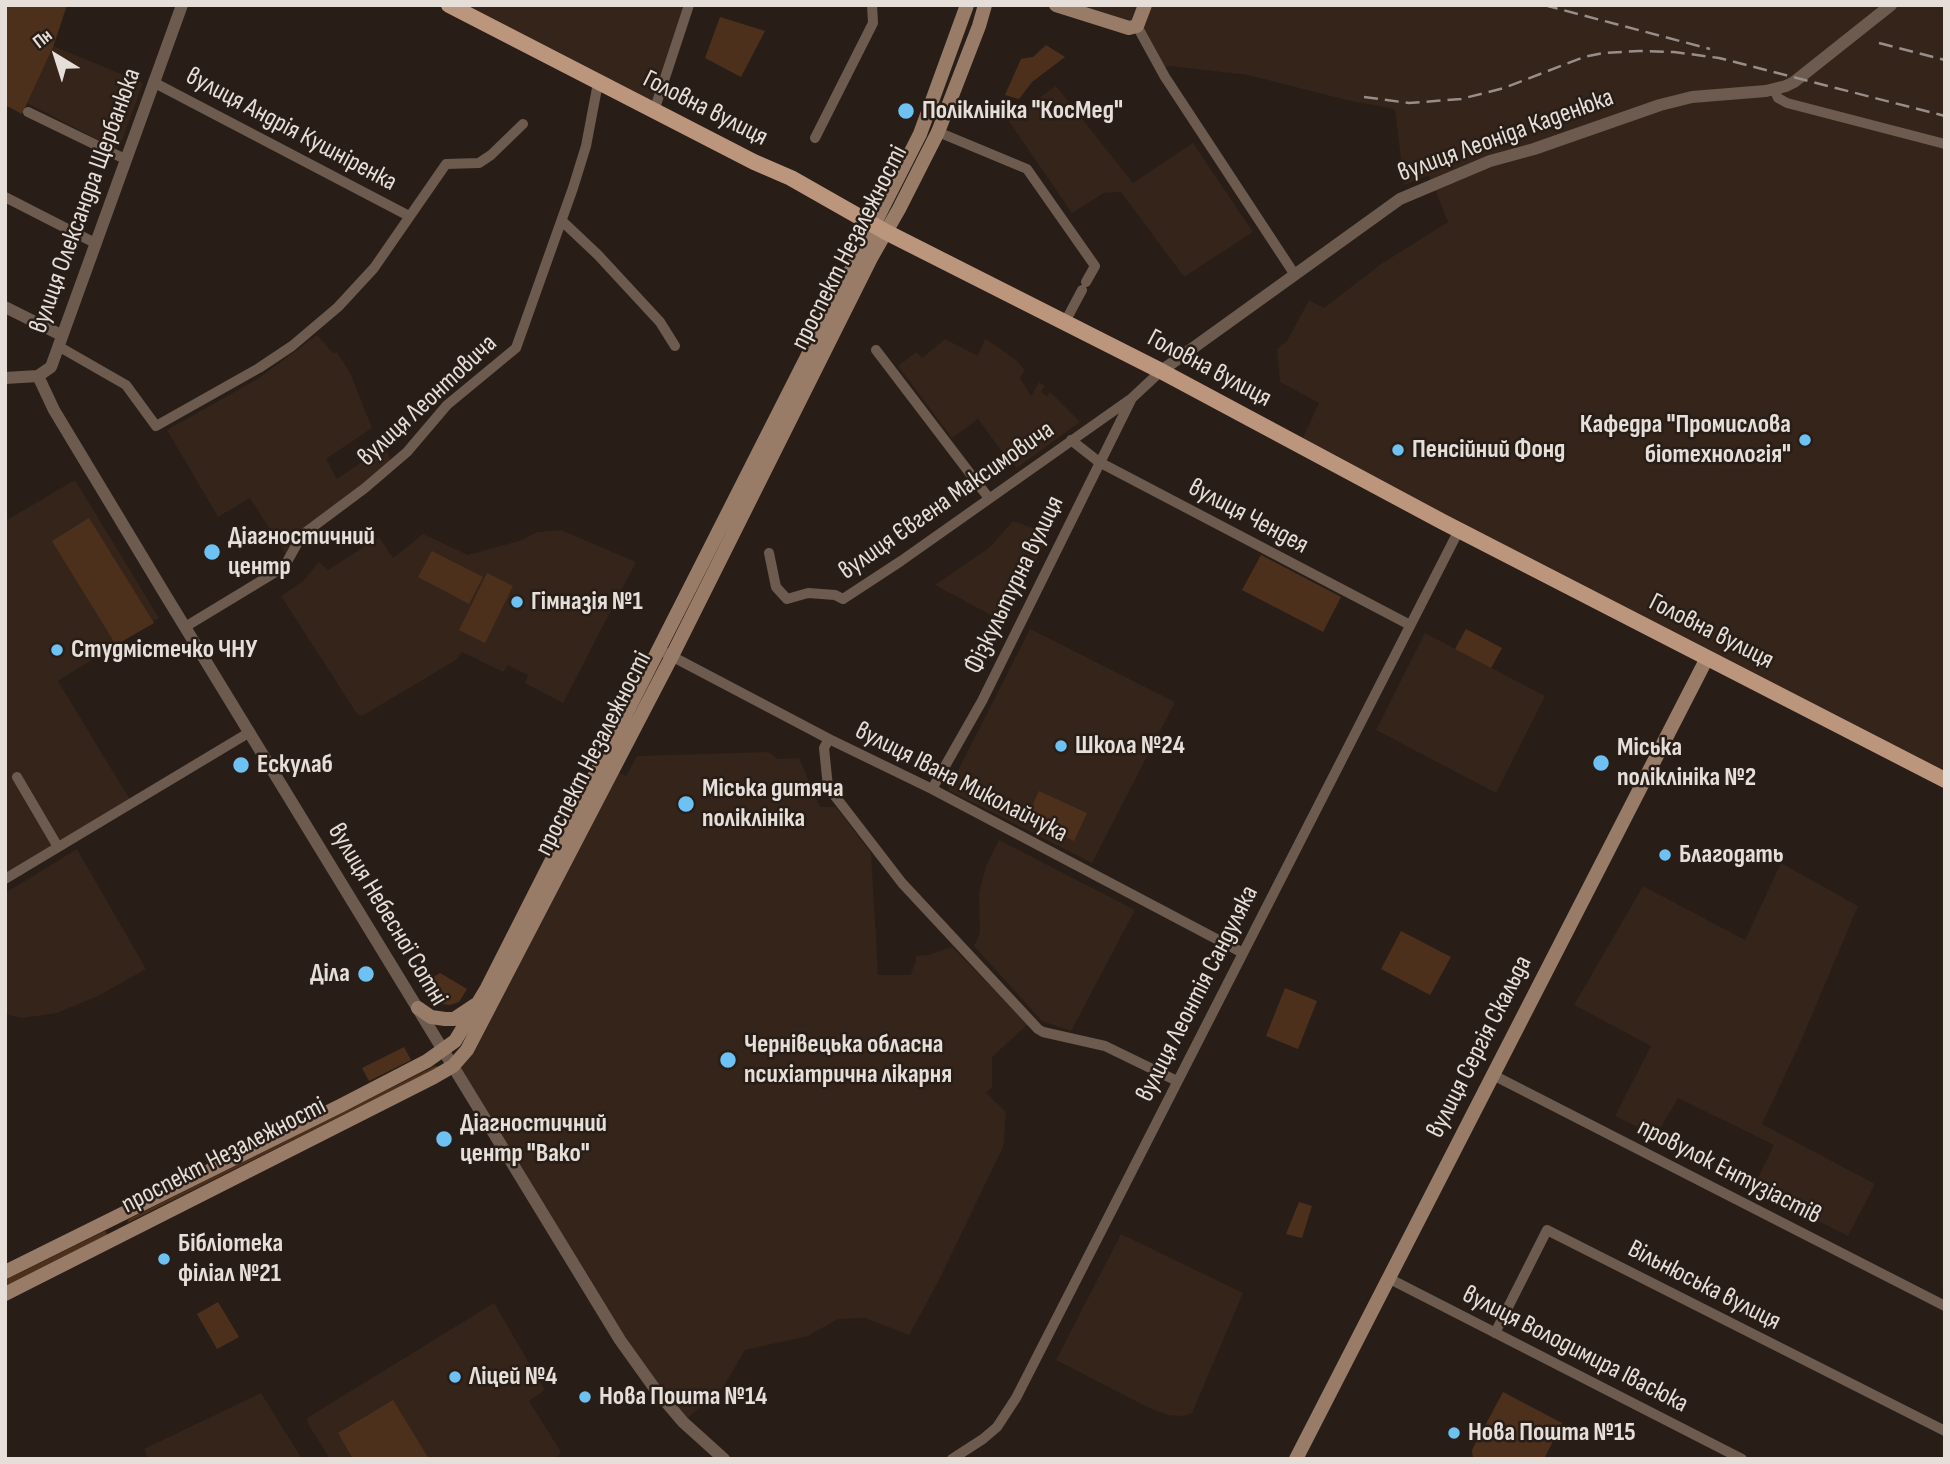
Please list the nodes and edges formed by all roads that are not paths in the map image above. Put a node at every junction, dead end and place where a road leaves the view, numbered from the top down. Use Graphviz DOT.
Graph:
graph roads {
  1 [pos="182,5"];
  2 [pos="449,5"];
  3 [pos="689,5"];
  4 [pos="872,5"];
  5 [pos="967,5"];
  6 [pos="985,5"];
  7 [pos="1056,5"];
  8 [pos="1145,5"];
  9 [pos="1891,5"];
  10 [pos="1137,26"];
  11 [pos="153,82"];
  12 [pos="598,83"];
  13 [pos="1774,89"];
  14 [pos="653,111"];
  15 [pos="28,112"];
  16 [pos="523,124"];
  17 [pos="938,132"];
  18 [pos="815,138"];
  19 [pos="1945,144"];
  20 [pos="125,159"];
  21 [pos="5,197"];
  22 [pos="409,216"];
  23 [pos="562,221"];
  24 [pos="880,228"];
  25 [pos="95,243"];
  26 [pos="1295,275"];
  27 [pos="5,307"];
  28 [pos="1065,322"];
  29 [pos="60,340"];
  30 [pos="675,346"];
  31 [pos="876,350"];
  32 [pos="1161,371"];
  33 [pos="38,376"];
  34 [pos="5,378"];
  35 [pos="1132,398"];
  36 [pos="1071,440"];
  37 [pos="1099,462"];
  38 [pos="989,498"];
  39 [pos="1459,530"];
  40 [pos="769,553"];
  41 [pos="1410,625"];
  42 [pos="185,627"];
  43 [pos="666,653"];
  44 [pos="1707,658"];
  45 [pos="250,732"];
  46 [pos="829,739"];
  47 [pos="17,777"];
  48 [pos="1945,780"];
  49 [pos="932,789"];
  50 [pos="58,847"];
  51 [pos="5,879"];
  52 [pos="1243,953"];
  53 [pos="481,999"];
  54 [pos="418,1008"];
  55 [pos="443,1051"];
  56 [pos="453,1066"];
  57 [pos="1493,1075"];
  58 [pos="1177,1081"];
  59 [pos="5,1272"];
  60 [pos="1390,1279"];
  61 [pos="5,1294"];
  62 [pos="1945,1306"];
  63 [pos="1495,1333"];
  64 [pos="1945,1431"];
  65 [pos="724,1459"];
  66 [pos="952,1459"];
  67 [pos="1296,1459"];
  68 [pos="1742,1459"];
  1 -- 11 [label="street, вулиця Олександра Щербанюка"];
  2 -- 12 [label="main road, Головна вулиця"];
  3 -- 14 [label="street"];
  4 -- 18 [label="street"];
  5 -- 24 [label="main road, проспект Незалежності"];
  6 -- 17 [label="main road, проспект Незалежності"];
  7 -- 10 [label="main road"];
  8 -- 10 [label="main road"];
  9 -- 13 [label="street, вулиця Леоніда Каденюка"];
  10 -- 26 [label="street"];
  11 -- 20 [label="street, вулиця Олександра Щербанюка"];
  11 -- 22 [label="street, вулиця Андрія Кушніренка"];
  12 -- 14 [label="main road, Головна вулиця"];
  12 -- 23 [label="street, вулиця Леонтовича"];
  13 -- 19 [label="street"];
  13 -- 26 [label="street, вулиця Леоніда Каденюка"];
  14 -- 24 [label="main road, Головна вулиця"];
  15 -- 20 [label="street"];
  16 -- 22 [label="street"];
  17 -- 24 [label="main road, проспект Незалежності"];
  17 -- 28 [label="street"];
  20 -- 25 [label="street, вулиця Олександра Щербанюка"];
  21 -- 25 [label="street"];
  22 -- 29 [label="street"];
  23 -- 30 [label="street"];
  23 -- 42 [label="street, вулиця Леонтовича"];
  24 -- 28 [label="main road, Головна вулиця"];
  24 -- 43 [label="main road, проспект Незалежності"];
  25 -- 29 [label="street, вулиця Олександра Щербанюка"];
  26 -- 32 [label="street, вулиця Леоніда Каденюка"];
  27 -- 29 [label="street"];
  28 -- 32 [label="main road, Головна вулиця"];
  29 -- 33 [label="street, вулиця Олександра Щербанюка"];
  31 -- 38 [label="street"];
  32 -- 35 [label="street, вулиця Євгена Максимовича"];
  32 -- 39 [label="main road, Головна вулиця"];
  33 -- 34 [label="street"];
  33 -- 42 [label="street, вулиця Небесної Сотні"];
  35 -- 36 [label="street, вулиця Євгена Максимовича"];
  35 -- 37 [label="street, Фізкультурна вулиця"];
  36 -- 37 [label="street, вулиця Чендея"];
  36 -- 38 [label="street, вулиця Євгена Максимовича"];
  37 -- 41 [label="street, вулиця Чендея"];
  37 -- 49 [label="street, Фізкультурна вулиця"];
  38 -- 40 [label="street, вулиця Євгена Максимовича"];
  39 -- 41 [label="street, вулиця Леонтія Сандуляка"];
  39 -- 44 [label="main road, Головна вулиця"];
  41 -- 52 [label="street, вулиця Леонтія Сандуляка"];
  42 -- 45 [label="street, вулиця Небесної Сотні"];
  43 -- 46 [label="street, вулиця Івана Миколайчука"];
  43 -- 53 [label="main road, проспект Незалежності"];
  43 -- 56 [label="main road, проспект Незалежності"];
  44 -- 48 [label="main road, Головна вулиця"];
  44 -- 57 [label="main road, вулиця Сергія Скальда"];
  45 -- 50 [label="street"];
  45 -- 54 [label="street, вулиця Небесної Сотні"];
  46 -- 49 [label="street, вулиця Івана Миколайчука"];
  46 -- 58 [label="street"];
  47 -- 50 [label="street"];
  49 -- 52 [label="street, вулиця Івана Миколайчука"];
  50 -- 51 [label="street"];
  52 -- 58 [label="street, вулиця Леонтія Сандуляка"];
  53 -- 54 [label="main road"];
  53 -- 55 [label="main road, проспект Незалежності"];
  54 -- 55 [label="street, вулиця Небесної Сотні"];
  55 -- 56 [label="street, вулиця Небесної Сотні"];
  55 -- 59 [label="main road, проспект Незалежності"];
  56 -- 61 [label="main road, проспект Незалежності"];
  56 -- 65 [label="street, вулиця Небесної Сотні"];
  57 -- 60 [label="main road, вулиця Сергія Скальда"];
  57 -- 62 [label="street, провулок Ентузіастів"];
  58 -- 66 [label="street, вулиця Леонтія Сандуляка"];
  60 -- 63 [label="street, вулиця Володимира Івасюка"];
  60 -- 67 [label="main road, вулиця Сергія Скальда"];
  63 -- 64 [label="street, Вільнюська вулиця"];
  63 -- 68 [label="street, вулиця Володимира Івасюка"];
}
